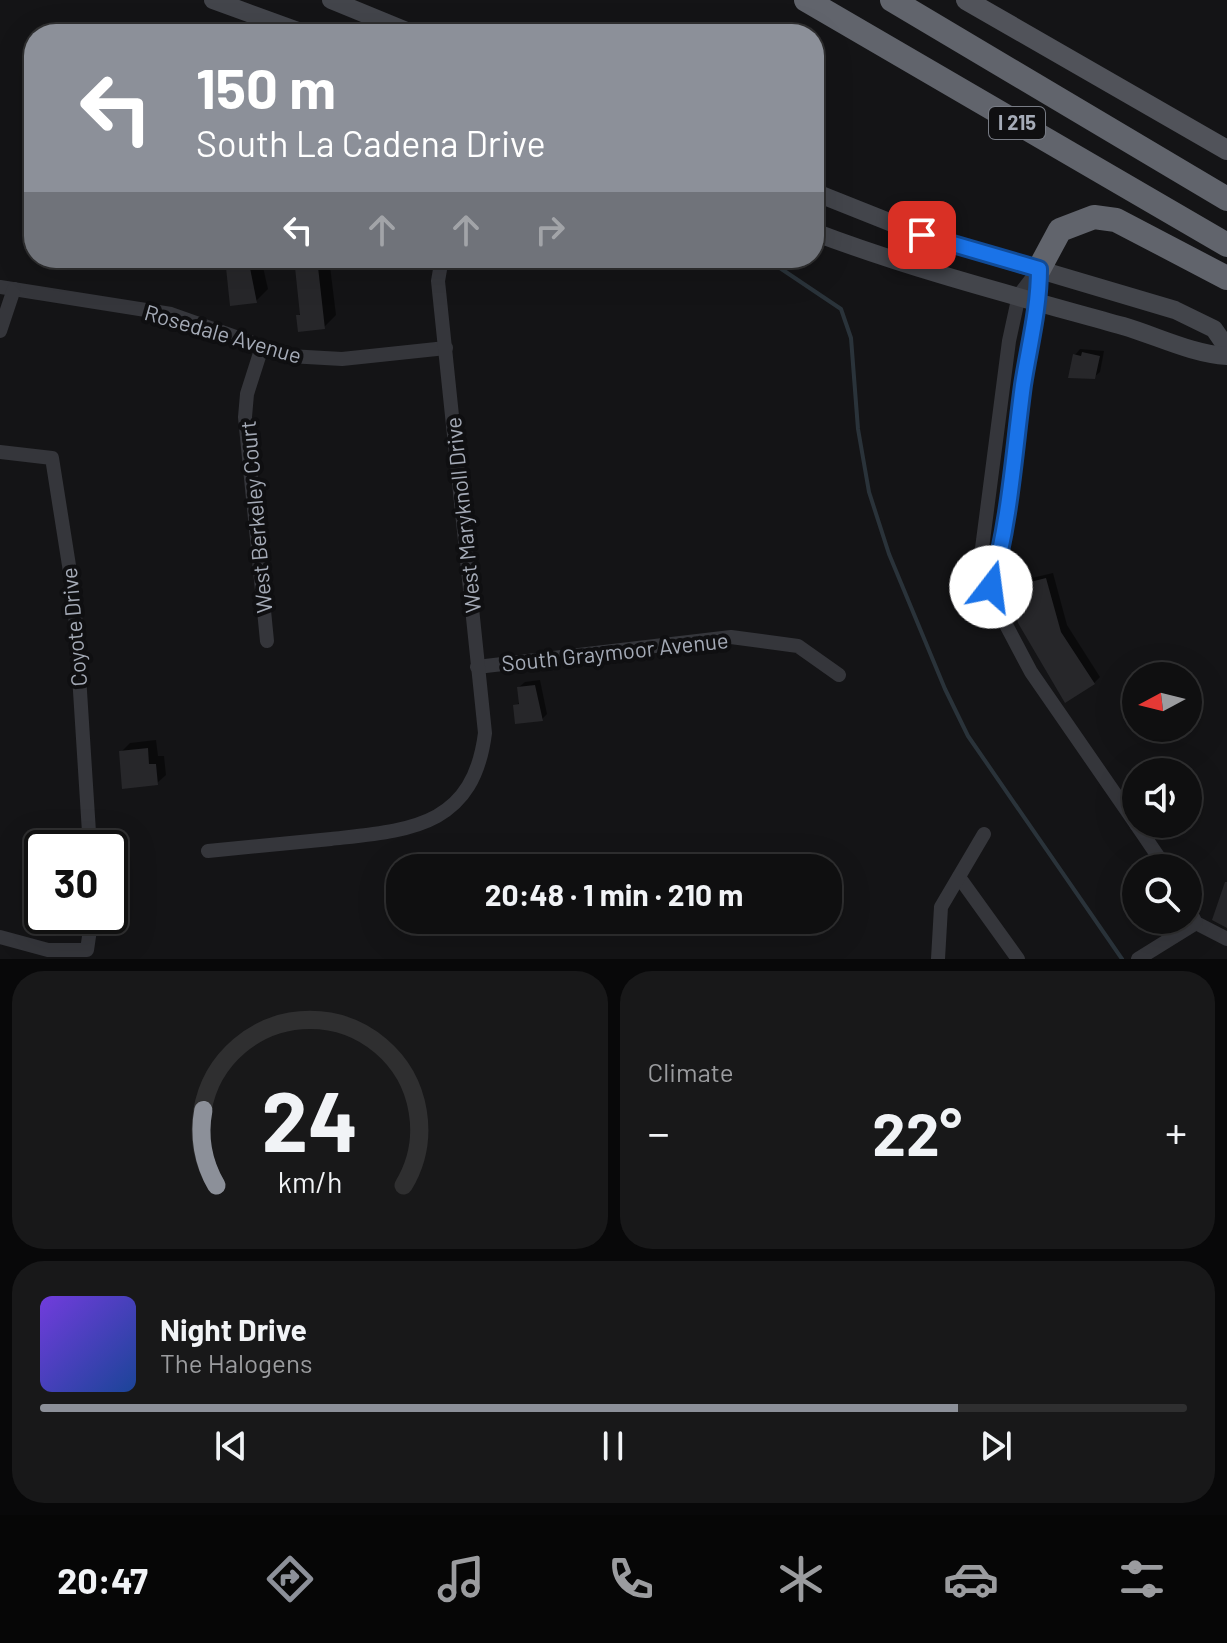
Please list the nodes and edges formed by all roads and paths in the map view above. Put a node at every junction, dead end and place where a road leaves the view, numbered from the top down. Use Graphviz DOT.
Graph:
graph roads {
  1 [pos="213,0"];
  2 [pos="331,0"];
  3 [pos="806,0"];
  4 [pos="892,0"];
  5 [pos="966,0"];
  6 [pos="279,24"];
  7 [pos="390,24"];
  8 [pos="1227,150"];
  9 [pos="824,196"];
  10 [pos="1227,199"];
  11 [pos="824,236"];
  12 [pos="1227,245"];
  13 [pos="440,268"];
  14 [pos="1039,269"];
  15 [pos="1227,278"];
  16 [pos="7,288"];
  17 [pos="1019,295"];
  18 [pos="1039,302"];
  19 [pos="0,331"];
  20 [pos="262,347"];
  21 [pos="446,348"];
  22 [pos="1227,348"];
  23 [pos="1227,356"];
  24 [pos="0,452"];
  25 [pos="991,587"];
  26 [pos="267,641"];
  27 [pos="477,667"];
  28 [pos="839,675"];
  29 [pos="1122,804"];
  30 [pos="89,830"];
  31 [pos="984,834"];
  32 [pos="208,851"];
  33 [pos="959,877"];
  34 [pos="1202,926"];
  35 [pos="89,934"];
  36 [pos="1178,934"];
  37 [pos="0,937"];
  38 [pos="1227,939"];
  39 [pos="938,959"];
  40 [pos="1018,959"];
  41 [pos="1138,959"];
  1 -- 6 [label="main road"];
  2 -- 7 [label="main road"];
  3 -- 12 [label="highway, I 215"];
  4 -- 10 [label="highway, I 215"];
  5 -- 8 [label="main road"];
  9 -- 14 [label="main road"];
  11 -- 17 [label="main road"];
  13 -- 21 [label="street, West Maryknoll Drive"];
  14 -- 15 [label="highway"];
  14 -- 17 [label="street"];
  14 -- 18 [label="street"];
  14 -- 22 [label="main road"];
  16 -- 19 [label="street"];
  16 -- 20 [label="street, Rosedale Avenue"];
  17 -- 18 [label="main road"];
  17 -- 25 [label="street"];
  18 -- 23 [label="main road"];
  18 -- 25 [label="street"];
  20 -- 21 [label="street, Rosedale Avenue"];
  20 -- 26 [label="street, West Berkeley Court"];
  21 -- 27 [label="street, West Maryknoll Drive"];
  24 -- 30 [label="street, Coyote Drive"];
  25 -- 29 [label="street"];
  27 -- 28 [label="street, South Graymoor Avenue"];
  27 -- 32 [label="street, West Maryknoll Drive"];
  31 -- 33 [label="street"];
  33 -- 39 [label="street"];
  33 -- 40 [label="street"];
  34 -- 38 [label="street"];
  35 -- 37 [label="street"];
  36 -- 41 [label="street"];
}
